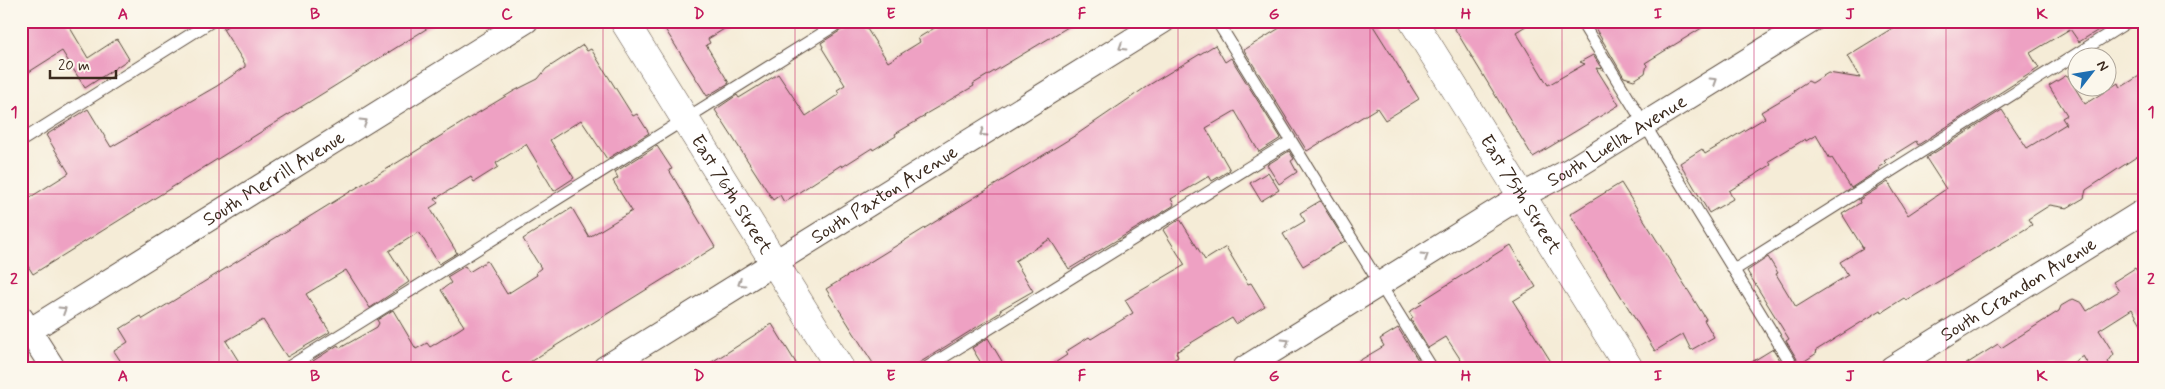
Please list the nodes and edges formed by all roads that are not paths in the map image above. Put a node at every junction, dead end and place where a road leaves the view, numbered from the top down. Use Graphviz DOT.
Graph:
graph roads {
  1 [pos="212,21"];
  2 [pos="526,21"];
  3 [pos="624,21"];
  4 [pos="842,21"];
  5 [pos="1163,21"];
  6 [pos="1216,21"];
  7 [pos="1412,21"];
  8 [pos="1581,21"];
  9 [pos="1811,21"];
  10 [pos="2129,21"];
  11 [pos="685,119"];
  12 [pos="1644,124"];
  13 [pos="21,140"];
  14 [pos="1291,141"];
  15 [pos="1521,196"];
  16 [pos="2144,211"];
  17 [pos="774,263"];
  18 [pos="1734,270"];
  19 [pos="1380,284"];
  20 [pos="24,328"];
  21 [pos="52,368"];
  22 [pos="287,368"];
  23 [pos="606,368"];
  24 [pos="840,368"];
  25 [pos="926,368"];
  26 [pos="1245,368"];
  27 [pos="1432,368"];
  28 [pos="1629,368"];
  29 [pos="1794,368"];
  30 [pos="1892,368"];
  1 -- 13 [label="lane"];
  20 -- 2 [label="street, South Merrill Avenue, one-way"];
  3 -- 11 [label="street, East 76th Street"];
  4 -- 11 [label="lane"];
  5 -- 17 [label="street, South Paxton Avenue, one-way"];
  6 -- 14 [label="lane"];
  7 -- 15 [label="street, East 75th Street"];
  8 -- 12 [label="lane"];
  12 -- 9 [label="street, South Luella Avenue, one-way"];
  10 -- 18 [label="lane"];
  11 -- 17 [label="street, East 76th Street"];
  11 -- 22 [label="lane"];
  12 -- 15 [label="street, South Luella Avenue"];
  12 -- 18 [label="lane"];
  14 -- 19 [label="lane"];
  14 -- 25 [label="lane"];
  19 -- 15 [label="street, South Luella Avenue, one-way"];
  15 -- 28 [label="street, East 75th Street"];
  16 -- 30 [label="street, South Crandon Avenue"];
  17 -- 23 [label="street, South Paxton Avenue, one-way"];
  17 -- 24 [label="street, East 76th Street"];
  18 -- 29 [label="lane"];
  26 -- 19 [label="street, South Luella Avenue, one-way"];
  19 -- 27 [label="lane"];
  20 -- 21 [label="street"];
}
